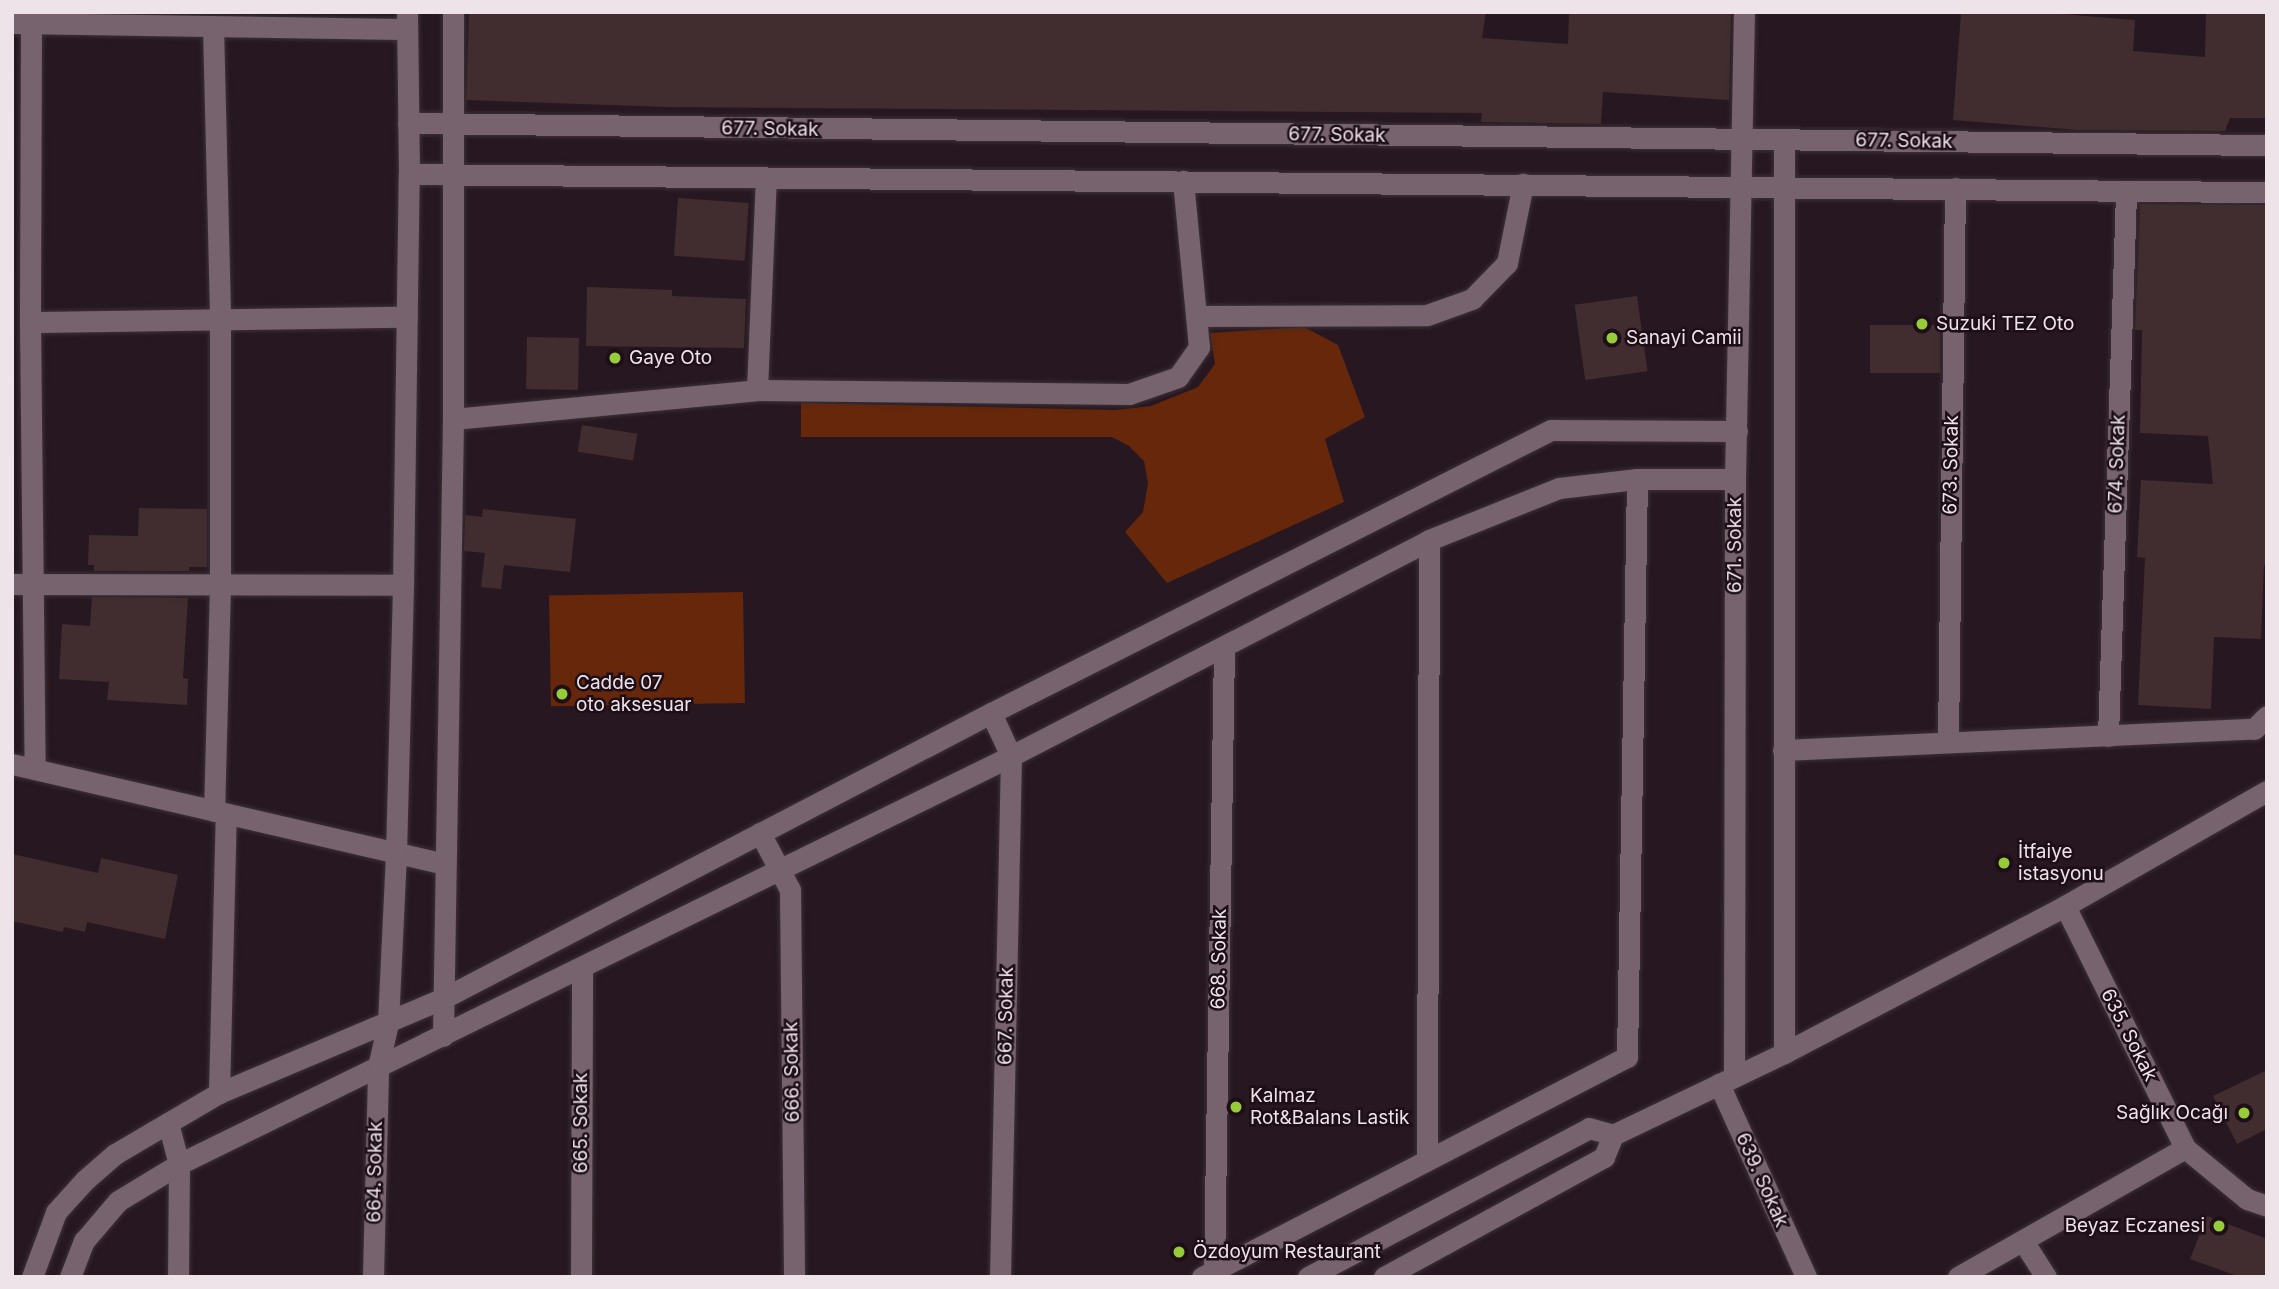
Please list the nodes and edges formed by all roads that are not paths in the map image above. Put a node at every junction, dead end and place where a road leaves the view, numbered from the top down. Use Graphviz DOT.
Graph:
graph roads {
  1 [pos="453,12"];
  2 [pos="1744,12"];
  3 [pos="139,19"];
  4 [pos="237,19"];
  5 [pos="37,20"];
  6 [pos="332,20"];
  7 [pos="407,21"];
  8 [pos="213,26"];
  9 [pos="408,122"];
  10 [pos="454,125"];
  11 [pos="1742,139"];
  12 [pos="1784,140"];
  13 [pos="2267,145"];
  14 [pos="409,174"];
  15 [pos="453,174"];
  16 [pos="766,178"];
  17 [pos="1183,181"];
  18 [pos="1523,184"];
  19 [pos="1741,186"];
  20 [pos="1782,188"];
  21 [pos="1955,188"];
  22 [pos="2267,191"];
  23 [pos="2126,192"];
  24 [pos="1196,316"];
  25 [pos="407,317"];
  26 [pos="220,319"];
  27 [pos="30,322"];
  28 [pos="757,390"];
  29 [pos="453,419"];
  30 [pos="1737,431"];
  31 [pos="1637,479"];
  32 [pos="1735,480"];
  33 [pos="1429,540"];
  34 [pos="22,584"];
  35 [pos="220,584"];
  36 [pos="403,585"];
  37 [pos="1224,648"];
  38 [pos="991,713"];
  39 [pos="2267,716"];
  40 [pos="2108,736"];
  41 [pos="1948,742"];
  42 [pos="1783,750"];
  43 [pos="1011,756"];
  44 [pos="12,764"];
  45 [pos="35,769"];
  46 [pos="2267,791"];
  47 [pos="220,813"];
  48 [pos="760,833"];
  49 [pos="396,854"];
  50 [pos="445,864"];
  51 [pos="782,870"];
  52 [pos="2065,906"];
  53 [pos="582,968"];
  54 [pos="442,999"];
  55 [pos="388,1023"];
  56 [pos="443,1036"];
  57 [pos="1784,1053"];
  58 [pos="378,1067"];
  59 [pos="1727,1080"];
  60 [pos="219,1093"];
  61 [pos="168,1123"];
  62 [pos="1614,1135"];
  63 [pos="2185,1148"];
  64 [pos="1427,1160"];
  65 [pos="179,1164"];
  66 [pos="2267,1206"];
  67 [pos="2023,1241"];
  68 [pos="1208,1274"];
  69 [pos="33,1277"];
  70 [pos="71,1277"];
  71 [pos="178,1277"];
  72 [pos="373,1277"];
  73 [pos="581,1277"];
  74 [pos="794,1277"];
  75 [pos="1000,1277"];
  76 [pos="1308,1277"];
  77 [pos="1384,1277"];
  78 [pos="1806,1277"];
  79 [pos="1958,1277"];
  80 [pos="2046,1277"];
  1 -- 10 [label="street"];
  2 -- 11 [label="street, 671. Sokak"];
  3 -- 5 [label="street"];
  3 -- 8 [label="street"];
  4 -- 6 [label="street"];
  4 -- 8 [label="street"];
  5 -- 27 [label="street"];
  6 -- 7 [label="street"];
  7 -- 9 [label="street, 664. Sokak"];
  8 -- 26 [label="street"];
  9 -- 10 [label="street, 677. Sokak"];
  9 -- 14 [label="street, 664. Sokak"];
  10 -- 11 [label="street, 677. Sokak"];
  10 -- 15 [label="street"];
  11 -- 12 [label="street, 677. Sokak"];
  11 -- 19 [label="street, 671. Sokak"];
  12 -- 13 [label="street, 677. Sokak"];
  12 -- 20 [label="street"];
  14 -- 15 [label="street"];
  14 -- 25 [label="street, 664. Sokak"];
  15 -- 16 [label="street"];
  15 -- 29 [label="street"];
  16 -- 17 [label="street"];
  16 -- 28 [label="street"];
  17 -- 18 [label="street"];
  17 -- 24 [label="street"];
  18 -- 19 [label="street"];
  18 -- 24 [label="street"];
  19 -- 20 [label="street"];
  19 -- 30 [label="street, 671. Sokak"];
  20 -- 21 [label="street"];
  20 -- 42 [label="street"];
  21 -- 23 [label="street"];
  21 -- 41 [label="street, 673. Sokak"];
  22 -- 23 [label="street"];
  23 -- 40 [label="street, 674. Sokak"];
  24 -- 28 [label="street"];
  25 -- 26 [label="street"];
  25 -- 36 [label="street, 664. Sokak"];
  26 -- 27 [label="street"];
  26 -- 35 [label="street"];
  27 -- 34 [label="street"];
  28 -- 29 [label="street"];
  29 -- 50 [label="street"];
  30 -- 32 [label="street, 671. Sokak"];
  30 -- 38 [label="street"];
  31 -- 32 [label="street"];
  31 -- 33 [label="street"];
  31 -- 64 [label="street"];
  32 -- 59 [label="street, 671. Sokak"];
  33 -- 37 [label="street"];
  33 -- 64 [label="street"];
  34 -- 35 [label="street"];
  34 -- 45 [label="street"];
  35 -- 36 [label="street"];
  35 -- 47 [label="street"];
  36 -- 49 [label="street, 664. Sokak"];
  37 -- 43 [label="street"];
  37 -- 68 [label="street, 668. Sokak"];
  38 -- 43 [label="street"];
  38 -- 48 [label="street"];
  39 -- 40 [label="street"];
  40 -- 41 [label="street"];
  41 -- 42 [label="street"];
  42 -- 57 [label="street"];
  43 -- 51 [label="street"];
  43 -- 75 [label="street, 667. Sokak"];
  44 -- 45 [label="street"];
  45 -- 47 [label="street"];
  46 -- 52 [label="street"];
  47 -- 49 [label="street"];
  47 -- 60 [label="street"];
  48 -- 51 [label="street, 666. Sokak"];
  48 -- 54 [label="street"];
  49 -- 50 [label="street"];
  49 -- 55 [label="street, 664. Sokak"];
  50 -- 54 [label="street"];
  51 -- 53 [label="street"];
  51 -- 74 [label="street, 666. Sokak"];
  52 -- 57 [label="street"];
  52 -- 63 [label="street, 635. Sokak"];
  53 -- 56 [label="street"];
  53 -- 73 [label="street, 665. Sokak"];
  54 -- 55 [label="street"];
  54 -- 56 [label="street"];
  55 -- 58 [label="street, 664. Sokak"];
  55 -- 60 [label="street"];
  56 -- 58 [label="street"];
  57 -- 59 [label="street"];
  58 -- 65 [label="street"];
  58 -- 72 [label="street, 664. Sokak"];
  59 -- 62 [label="street"];
  59 -- 78 [label="street, 639. Sokak"];
  60 -- 61 [label="street"];
  61 -- 65 [label="street"];
  61 -- 69 [label="street"];
  62 -- 76 [label="street"];
  62 -- 77 [label="street"];
  63 -- 66 [label="street, 635. Sokak"];
  63 -- 67 [label="street"];
  64 -- 68 [label="street"];
  65 -- 70 [label="street"];
  65 -- 71 [label="street"];
  67 -- 79 [label="street"];
  67 -- 80 [label="street"];
}
